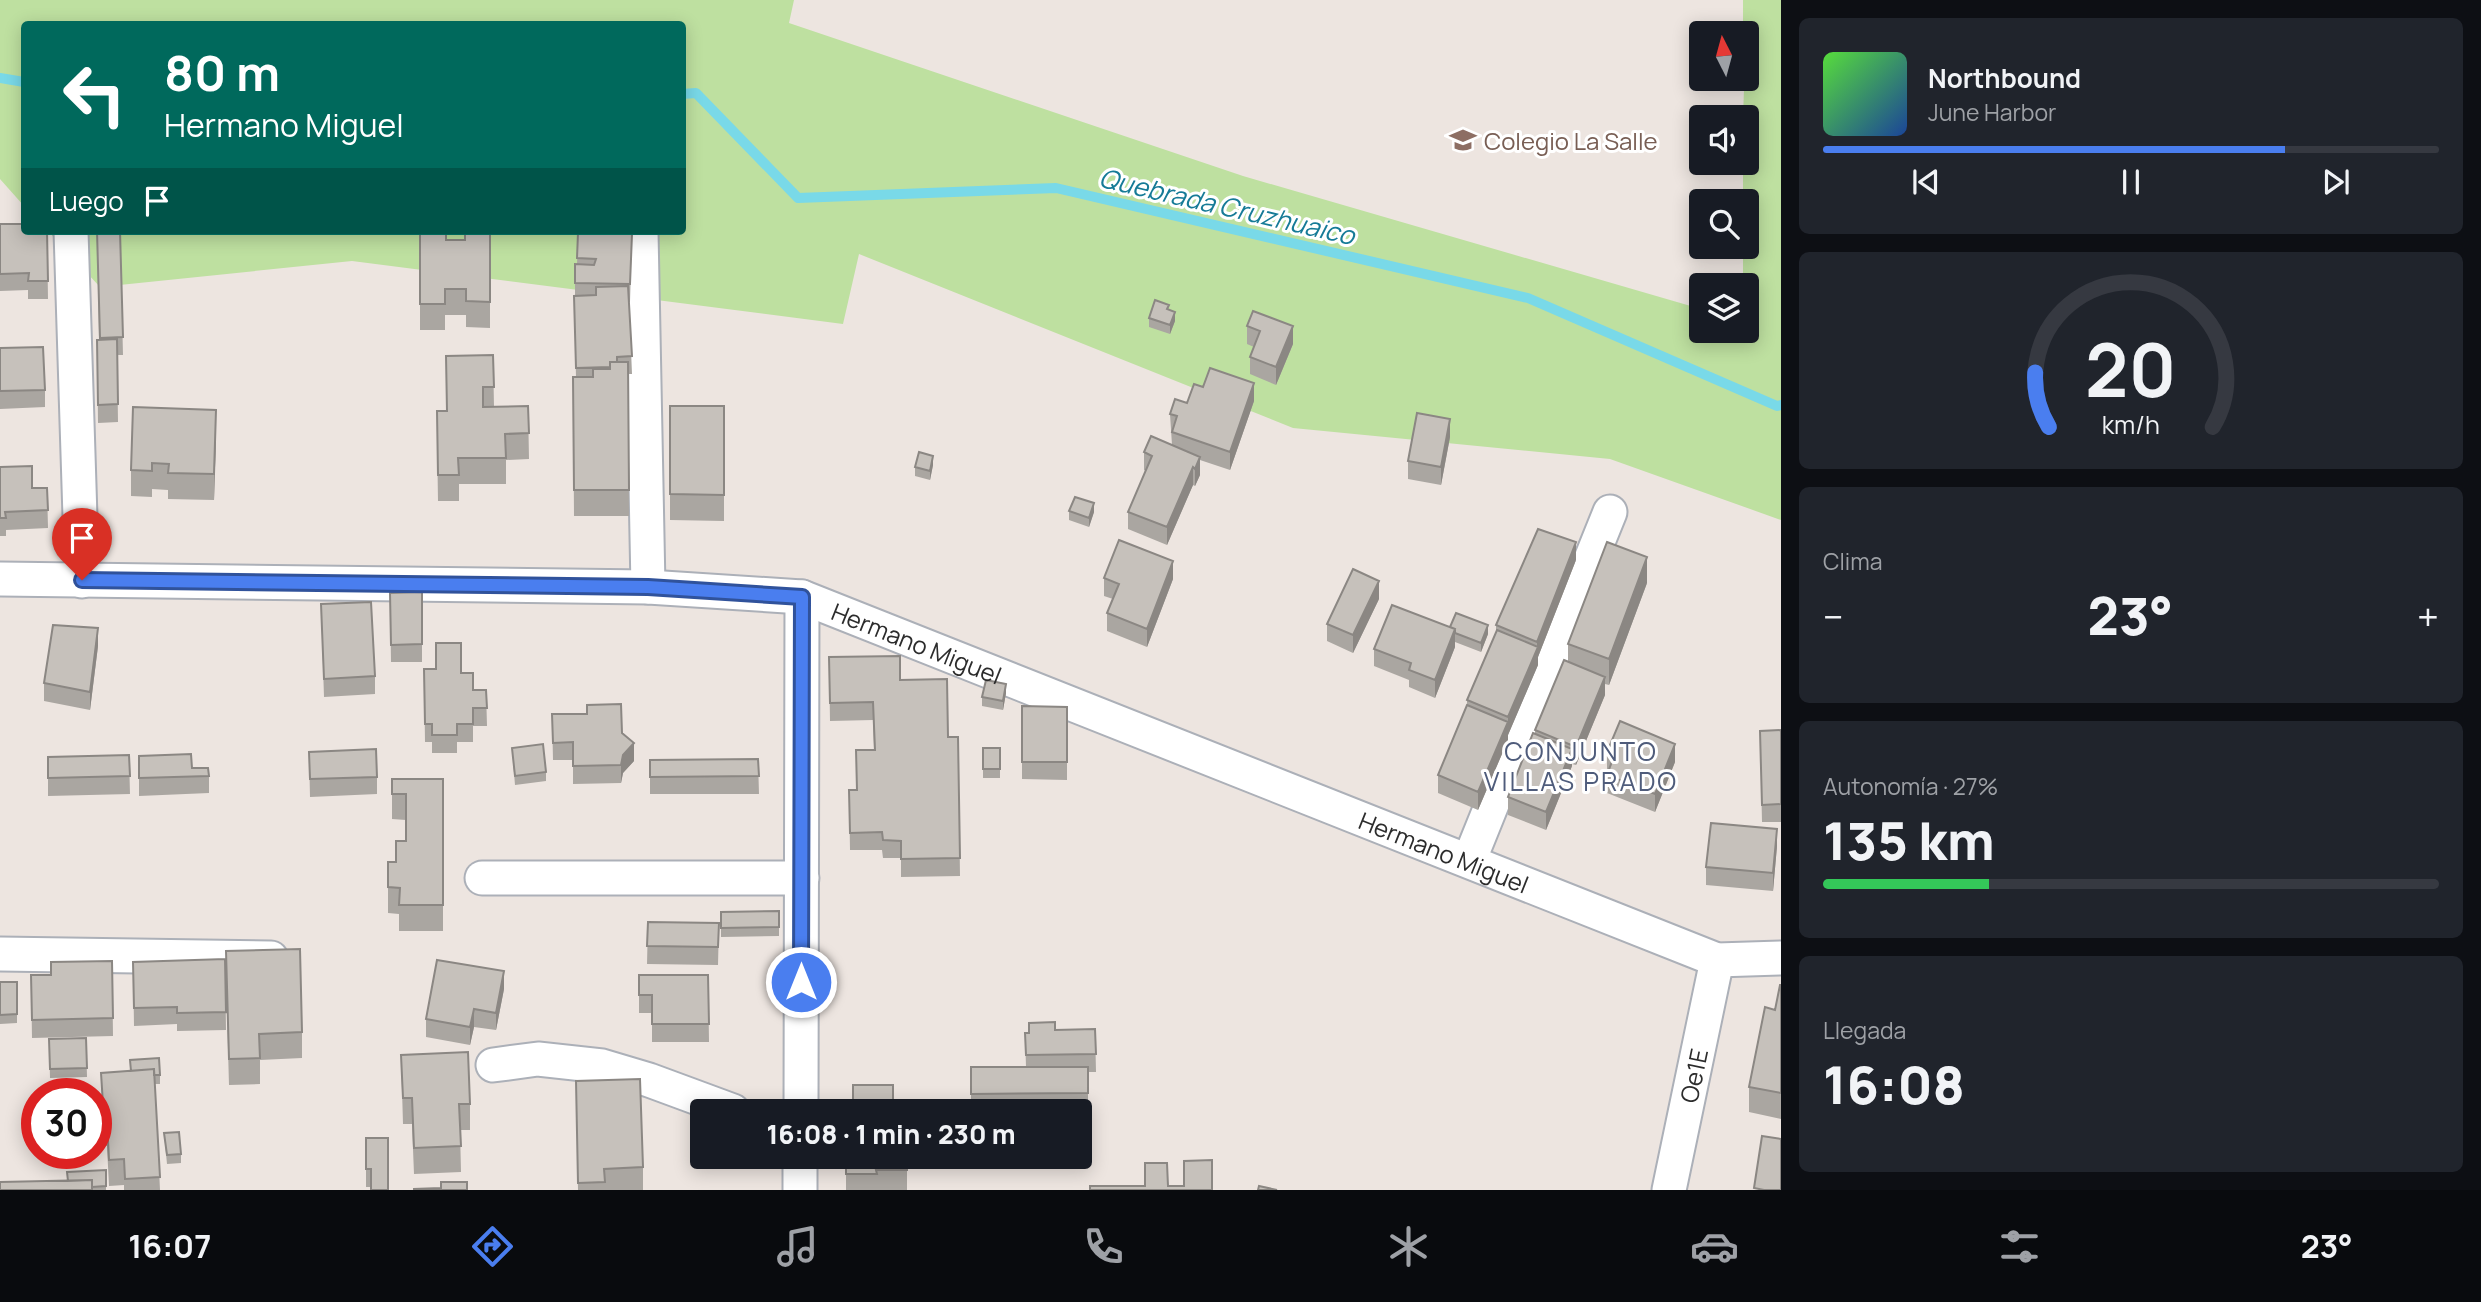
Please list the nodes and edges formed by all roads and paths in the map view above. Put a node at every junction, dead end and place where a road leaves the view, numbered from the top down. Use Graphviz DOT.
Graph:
graph roads {
  1 [pos="71,235"];
  2 [pos="640,235"];
  3 [pos="1610,512"];
  4 [pos="0,579"];
  5 [pos="82,580"];
  6 [pos="648,587"];
  7 [pos="802,597"];
  8 [pos="1469,861"];
  9 [pos="482,878"];
  10 [pos="802,878"];
  11 [pos="0,954"];
  12 [pos="280,958"];
  13 [pos="1781,958"];
  14 [pos="1717,960"];
  15 [pos="493,1065"];
  16 [pos="700,1099"];
  17 [pos="800,1099"];
  18 [pos="800,1169"];
  19 [pos="800,1190"];
  20 [pos="1669,1190"];
  1 -- 5 [label="street"];
  2 -- 6 [label="street"];
  3 -- 8 [label="street"];
  4 -- 5 [label="street, Hermano Miguel"];
  5 -- 6 [label="street, Hermano Miguel"];
  6 -- 7 [label="street, Hermano Miguel"];
  7 -- 8 [label="street, Hermano Miguel"];
  7 -- 10 [label="street"];
  8 -- 14 [label="street, Hermano Miguel"];
  9 -- 10 [label="street"];
  10 -- 17 [label="street"];
  11 -- 12 [label="street"];
  13 -- 14 [label="street, Hermano Miguel"];
  14 -- 20 [label="street, Oe1E"];
  15 -- 16 [label="street"];
  18 -- 19 [label="street"];
}
